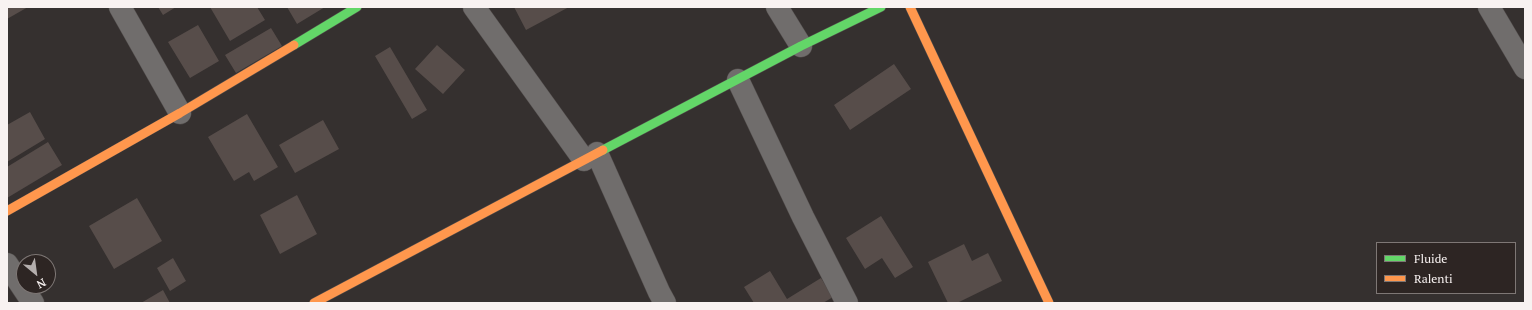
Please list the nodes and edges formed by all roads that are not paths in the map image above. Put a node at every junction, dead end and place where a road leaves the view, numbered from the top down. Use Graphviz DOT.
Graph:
graph roads {
  1 [pos="120,7"];
  2 [pos="357,7"];
  3 [pos="474,7"];
  4 [pos="777,7"];
  5 [pos="881,7"];
  6 [pos="910,7"];
  7 [pos="1489,7"];
  8 [pos="801,46"];
  9 [pos="1525,68"];
  10 [pos="738,80"];
  11 [pos="180,113"];
  12 [pos="590,157"];
  13 [pos="7,211"];
  14 [pos="7,264"];
  15 [pos="33,303"];
  16 [pos="314,303"];
  17 [pos="665,303"];
  18 [pos="847,303"];
  19 [pos="1049,303"];
  1 -- 11 [label="street"];
  2 -- 11 [label="street"];
  3 -- 12 [label="street"];
  4 -- 8 [label="street"];
  5 -- 8 [label="street"];
  6 -- 19 [label="street"];
  7 -- 9 [label="street"];
  8 -- 10 [label="street"];
  10 -- 12 [label="street"];
  10 -- 18 [label="street"];
  11 -- 13 [label="street"];
  12 -- 16 [label="street"];
  12 -- 17 [label="street"];
  14 -- 15 [label="street"];
}
